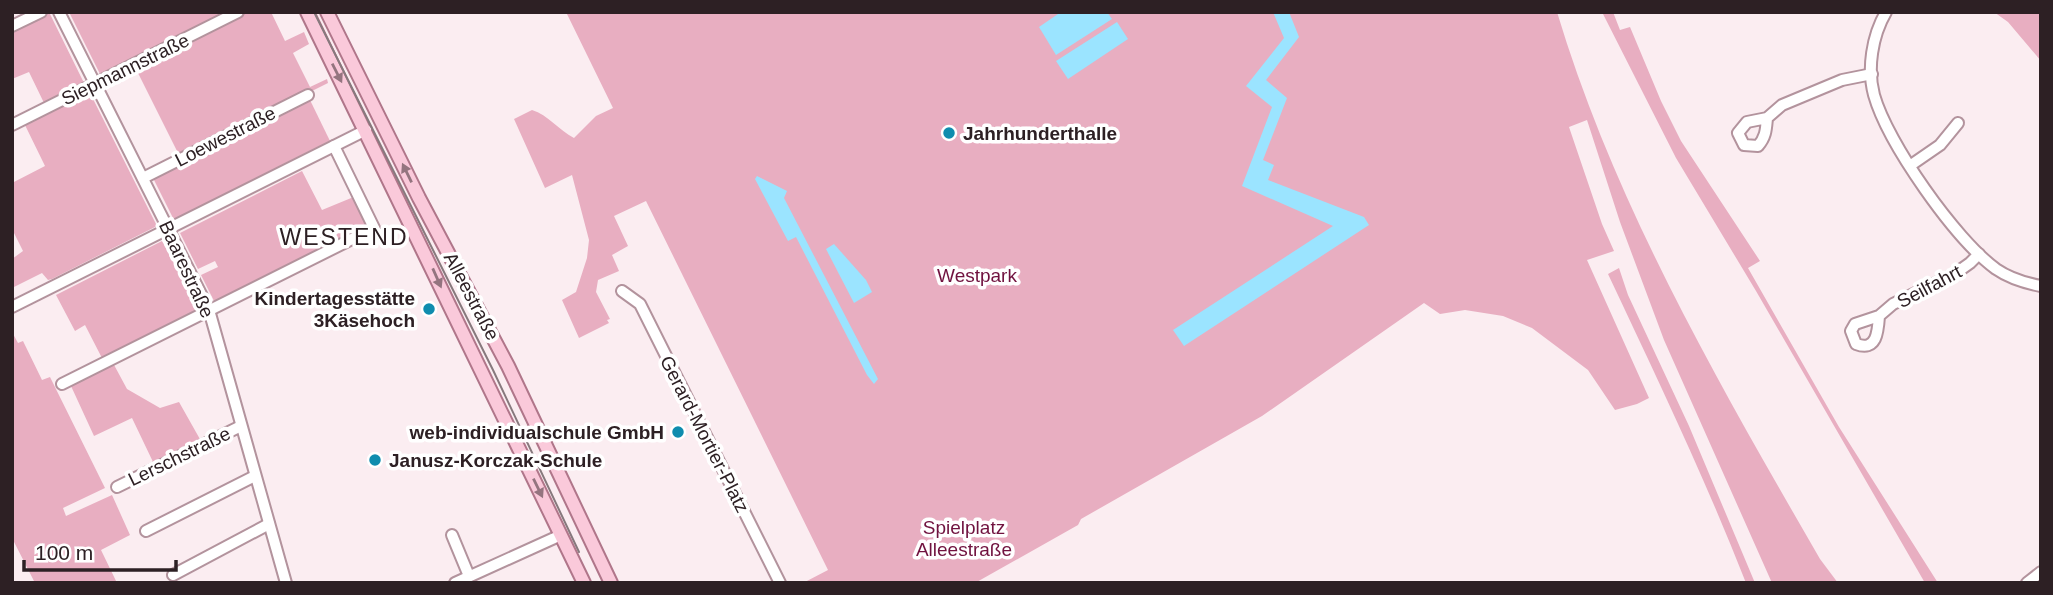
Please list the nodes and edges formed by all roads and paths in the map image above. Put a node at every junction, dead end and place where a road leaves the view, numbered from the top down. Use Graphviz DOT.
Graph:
graph roads {
  1 [pos="41,12"];
  2 [pos="59,12"];
  3 [pos="238,12"];
  4 [pos="307,12"];
  5 [pos="327,12"];
  6 [pos="1871,12"];
  7 [pos="1884,15"];
  8 [pos="12,26"];
  9 [pos="1871,74"];
  10 [pos="95,84"];
  11 [pos="308,95"];
  12 [pos="1767,118"];
  13 [pos="1958,123"];
  14 [pos="12,124"];
  15 [pos="366,130"];
  16 [pos="334,146"];
  17 [pos="1910,165"];
  18 [pos="143,178"];
  19 [pos="169,229"];
  20 [pos="1979,254"];
  21 [pos="2041,286"];
  22 [pos="622,290"];
  23 [pos="13,307"];
  24 [pos="209,310"];
  25 [pos="1879,316"];
  26 [pos="62,384"];
  27 [pos="241,426"];
  28 [pos="255,476"];
  29 [pos="117,487"];
  30 [pos="269,524"];
  31 [pos="146,531"];
  32 [pos="452,535"];
  33 [pos="561,535"];
  34 [pos="173,575"];
  35 [pos="469,576"];
  36 [pos="286,583"];
  37 [pos="455,583"];
  38 [pos="584,583"];
  39 [pos="611,583"];
  40 [pos="780,583"];
  1 -- 8 [label="street"];
  2 -- 10 [label="street, Baarestraße"];
  3 -- 10 [label="street, Siepmannstraße"];
  4 -- 15 [label="main road, Alleestraße, one-way"];
  39 -- 5 [label="main road, Alleestraße, one-way"];
  6 -- 7 [label="street, Seilfahrt"];
  7 -- 9 [label="street, Seilfahrt"];
  9 -- 12 [label="street"];
  9 -- 17 [label="street, Seilfahrt"];
  10 -- 14 [label="street, Siepmannstraße"];
  10 -- 18 [label="street, Baarestraße"];
  11 -- 18 [label="street, Loewestraße"];
  13 -- 17 [label="street"];
  15 -- 16 [label="street"];
  15 -- 33 [label="main road, Alleestraße, one-way"];
  16 -- 19 [label="street"];
  16 -- 24 [label="street"];
  17 -- 20 [label="street, Seilfahrt"];
  18 -- 19 [label="street, Baarestraße"];
  19 -- 23 [label="street"];
  19 -- 24 [label="street, Baarestraße"];
  20 -- 21 [label="street, Seilfahrt"];
  20 -- 25 [label="street, Seilfahrt"];
  22 -- 40 [label="street, Gerard-Mortier-Platz"];
  24 -- 26 [label="street"];
  24 -- 27 [label="street, Baarestraße"];
  27 -- 28 [label="street, Baarestraße"];
  27 -- 29 [label="street, Lerschstraße"];
  28 -- 30 [label="street, Baarestraße"];
  28 -- 31 [label="street"];
  30 -- 34 [label="street"];
  30 -- 36 [label="street, Baarestraße"];
  32 -- 35 [label="street"];
  33 -- 35 [label="street"];
  33 -- 38 [label="main road, Alleestraße"];
  35 -- 37 [label="street"];
}
